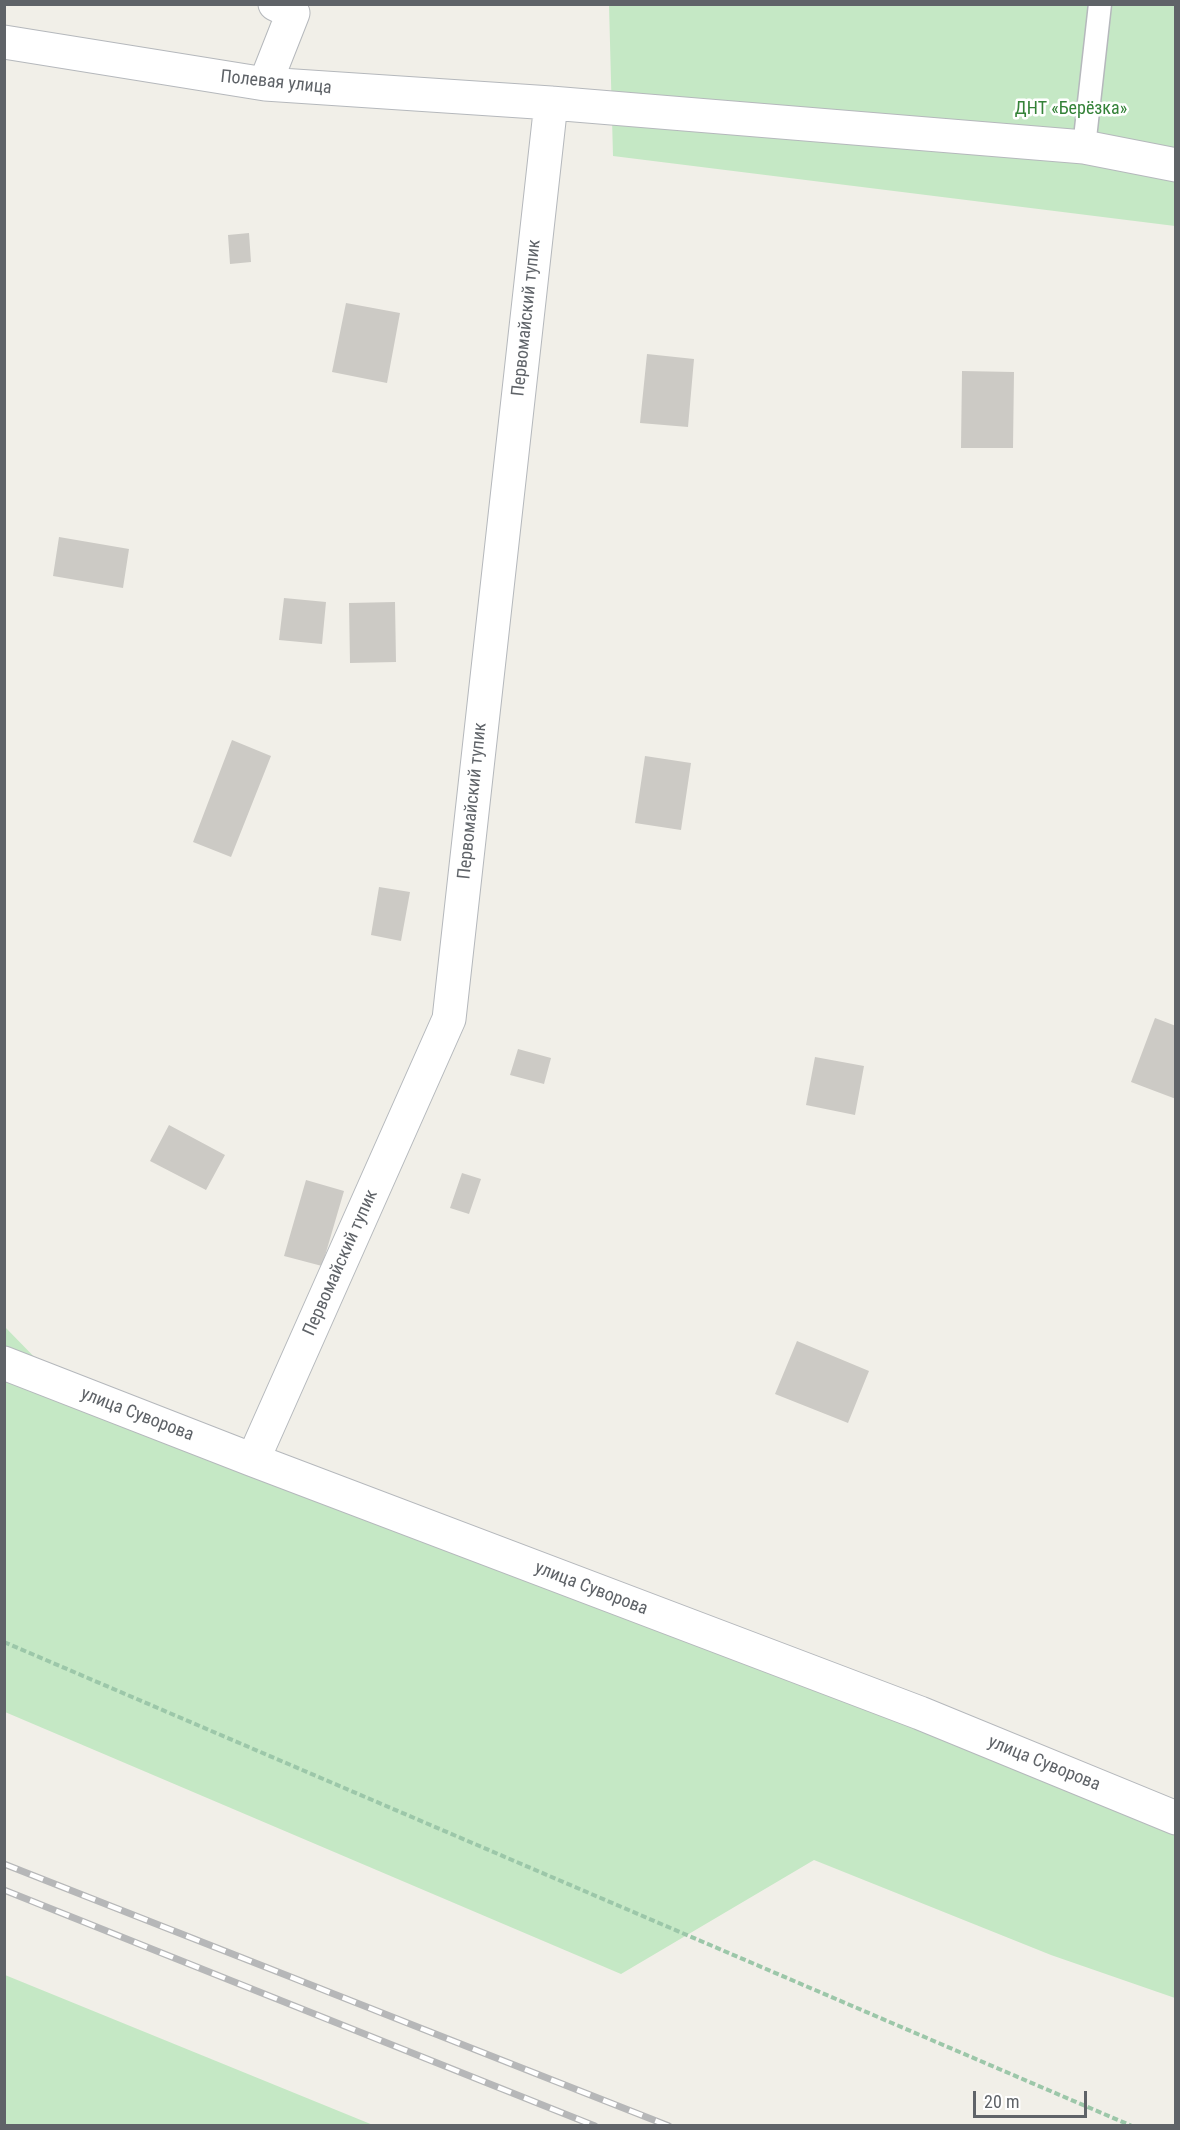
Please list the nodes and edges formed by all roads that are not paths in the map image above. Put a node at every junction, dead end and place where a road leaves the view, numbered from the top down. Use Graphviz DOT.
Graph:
graph roads {
  1 [pos="1100,4"];
  2 [pos="288,7"];
  3 [pos="4,42"];
  4 [pos="265,84"];
  5 [pos="551,103"];
  6 [pos="1084,147"];
  7 [pos="1176,165"];
  8 [pos="4,1364"];
  9 [pos="253,1460"];
  10 [pos="1176,1818"];
  1 -- 6 [label="lane"];
  2 -- 4 [label="street"];
  3 -- 4 [label="street, Полевая улица"];
  4 -- 5 [label="street, Полевая улица"];
  5 -- 6 [label="street, Полевая улица"];
  5 -- 9 [label="street, Первомайский тупик"];
  6 -- 7 [label="street, Полевая улица"];
  8 -- 9 [label="street, улица Суворова"];
  9 -- 10 [label="street, улица Суворова"];
}
